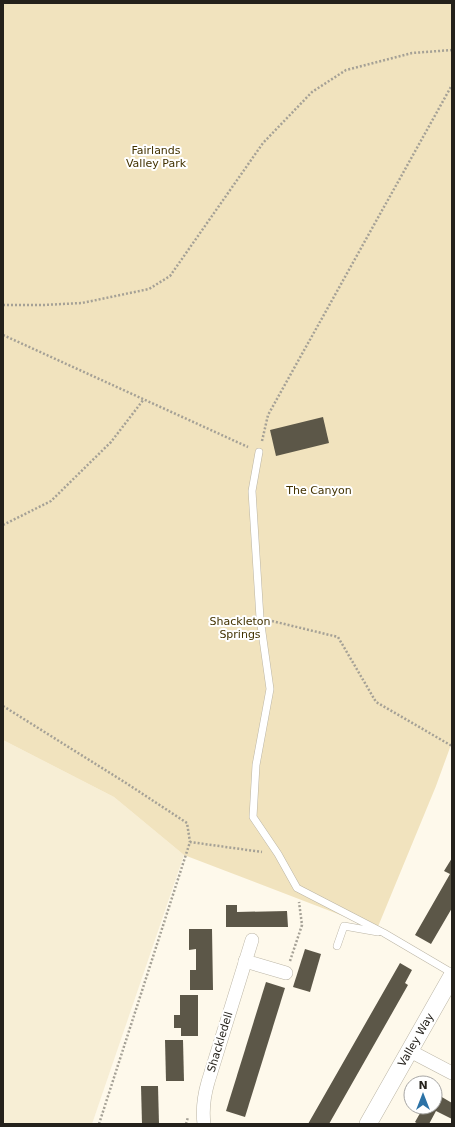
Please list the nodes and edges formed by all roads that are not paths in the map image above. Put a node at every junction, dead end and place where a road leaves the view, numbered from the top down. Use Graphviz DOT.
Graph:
graph roads {
  1 [pos="259,452"];
  2 [pos="384,933"];
  3 [pos="252,940"];
  4 [pos="337,946"];
  5 [pos="246,961"];
  6 [pos="286,973"];
  7 [pos="452,973"];
  8 [pos="452,976"];
  9 [pos="410,1051"];
  10 [pos="452,1073"];
  11 [pos="204,1124"];
  12 [pos="368,1124"];
  1 -- 2 [label="lane"];
  2 -- 4 [label="lane"];
  2 -- 7 [label="lane"];
  3 -- 5 [label="street, Shackledell"];
  5 -- 6 [label="street"];
  5 -- 11 [label="street, Shackledell"];
  8 -- 9 [label="street, Valley Way"];
  9 -- 10 [label="street"];
  9 -- 12 [label="street, Valley Way"];
}
